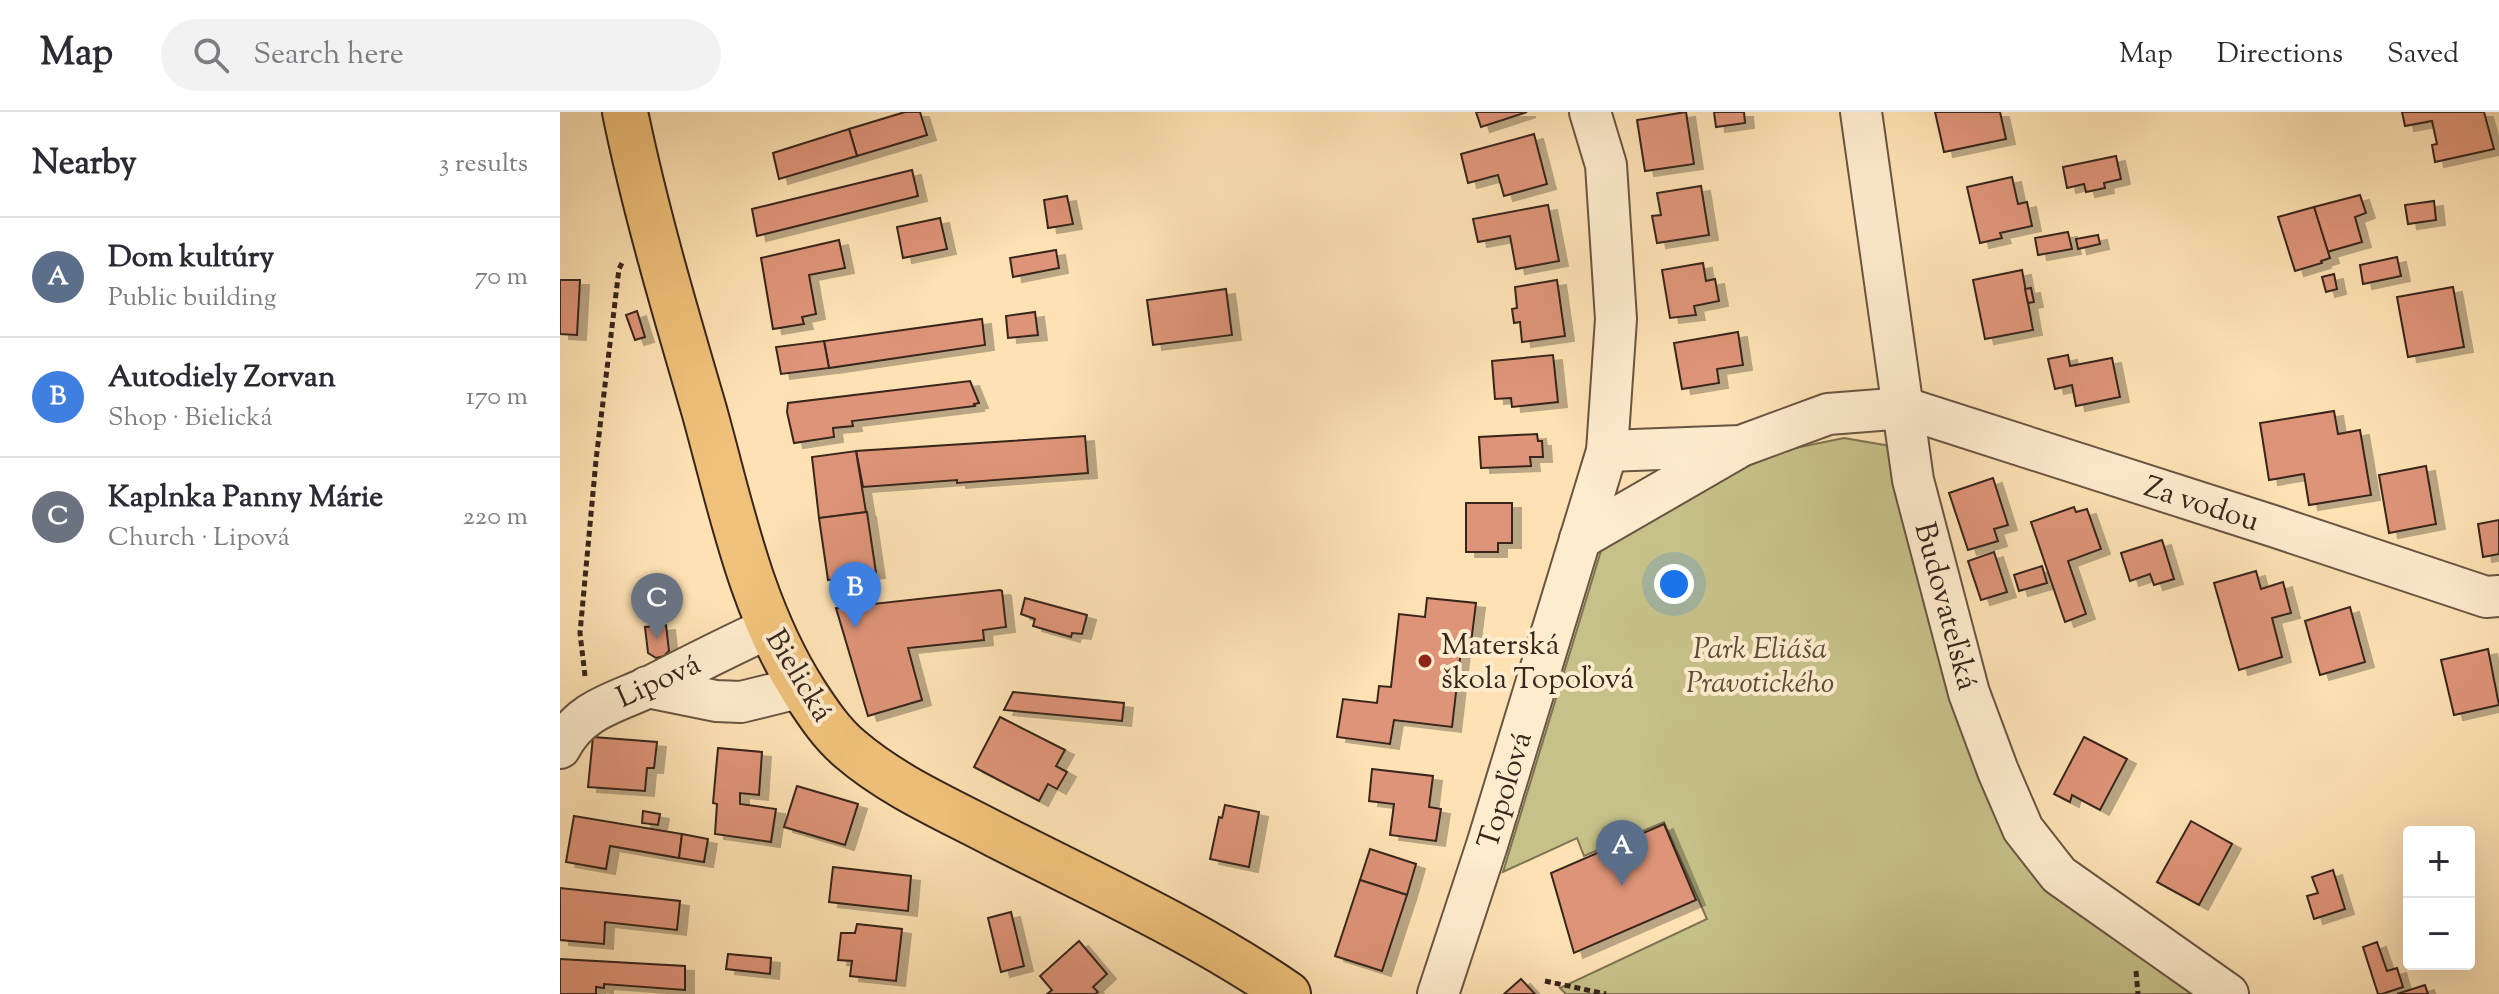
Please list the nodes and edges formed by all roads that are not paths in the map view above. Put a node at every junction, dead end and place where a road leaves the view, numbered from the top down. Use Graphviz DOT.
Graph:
graph roads {
  1 [pos="625,112"];
  2 [pos="1590,112"];
  3 [pos="1861,112"];
  4 [pos="1905,408"];
  5 [pos="1741,446"];
  6 [pos="1607,451"];
  7 [pos="1580,539"];
  8 [pos="2499,596"];
  9 [pos="769,628"];
  10 [pos="647,687"];
  11 [pos="802,687"];
  12 [pos="560,748"];
  13 [pos="1288,994"];
  14 [pos="1438,994"];
  15 [pos="2228,994"];
  1 -- 9 [label="main road, Bielická"];
  2 -- 6 [label="street, Topoľová"];
  3 -- 4 [label="street, Budovateľská"];
  4 -- 5 [label="street"];
  4 -- 8 [label="street, Za vodou"];
  4 -- 15 [label="street, Budovateľská"];
  5 -- 6 [label="street"];
  5 -- 7 [label="street"];
  6 -- 7 [label="street, Topoľová"];
  7 -- 14 [label="street, Topoľová"];
  9 -- 10 [label="street, Lipová"];
  9 -- 11 [label="main road, Bielická"];
  10 -- 11 [label="street"];
  10 -- 12 [label="street, Lipová"];
  11 -- 13 [label="main road, Bielická"];
}
